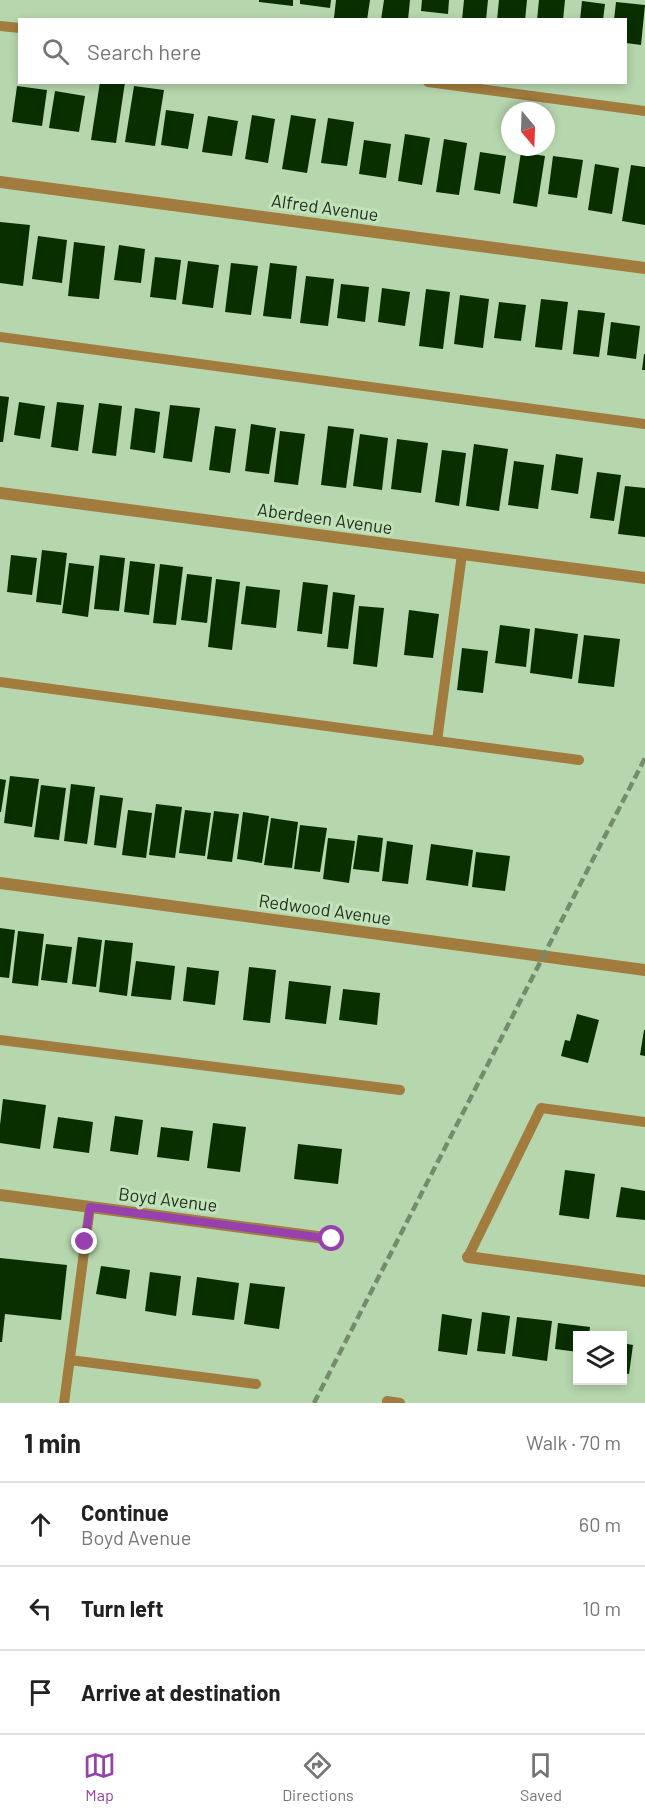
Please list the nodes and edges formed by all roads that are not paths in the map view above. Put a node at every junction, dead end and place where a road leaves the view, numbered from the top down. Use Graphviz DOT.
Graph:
graph roads {
  1 [pos="0,26"];
  2 [pos="18,28"];
  3 [pos="443,84"];
  4 [pos="645,111"];
  5 [pos="0,182"];
  6 [pos="645,268"];
  7 [pos="0,337"];
  8 [pos="645,424"];
  9 [pos="0,493"];
  10 [pos="462,554"];
  11 [pos="645,578"];
  12 [pos="0,682"];
  13 [pos="437,741"];
  14 [pos="579,760"];
  15 [pos="0,883"];
  16 [pos="645,970"];
  17 [pos="0,1040"];
  18 [pos="400,1089"];
  19 [pos="645,1122"];
  20 [pos="0,1195"];
  21 [pos="90,1207"];
  22 [pos="332,1239"];
  23 [pos="468,1257"];
  24 [pos="645,1281"];
  25 [pos="70,1360"];
  26 [pos="256,1384"];
  27 [pos="387,1401"];
  28 [pos="64,1403"];
  29 [pos="400,1403"];
  1 -- 2 [label="lane"];
  3 -- 4 [label="lane"];
  5 -- 6 [label="street, Alfred Avenue"];
  7 -- 8 [label="lane"];
  9 -- 10 [label="street, Aberdeen Avenue"];
  10 -- 11 [label="street, Aberdeen Avenue"];
  10 -- 13 [label="lane"];
  12 -- 13 [label="lane"];
  13 -- 14 [label="lane"];
  15 -- 16 [label="street, Redwood Avenue"];
  17 -- 18 [label="lane"];
  19 -- 23 [label="lane"];
  20 -- 21 [label="street, Boyd Avenue"];
  21 -- 22 [label="street, Boyd Avenue"];
  21 -- 25 [label="lane"];
  23 -- 24 [label="street"];
  25 -- 26 [label="lane"];
  25 -- 28 [label="lane"];
  27 -- 29 [label="lane"];
}
